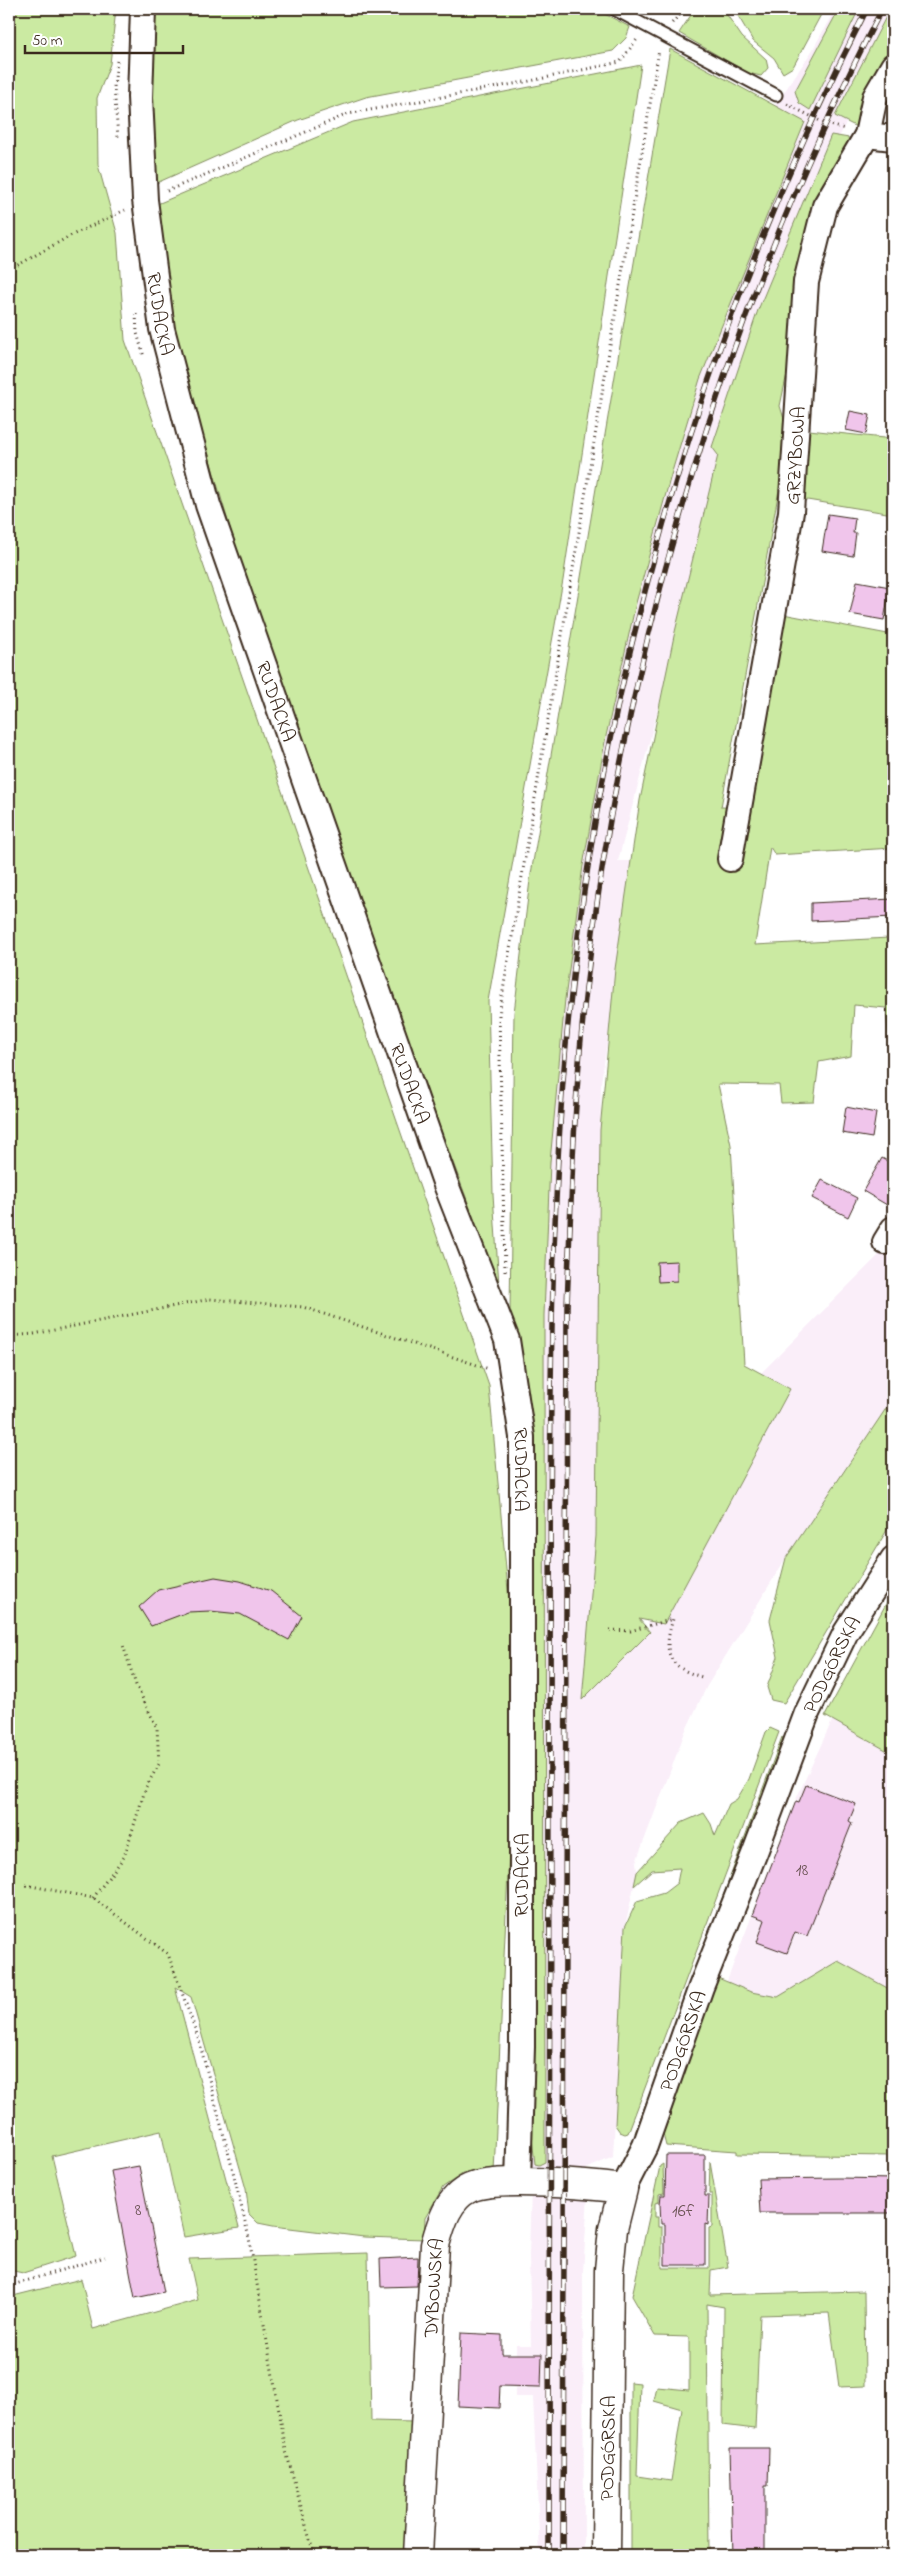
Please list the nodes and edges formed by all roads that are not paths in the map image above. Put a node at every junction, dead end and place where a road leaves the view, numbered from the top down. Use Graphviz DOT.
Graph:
graph roads {
  1 [pos="143,9"];
  2 [pos="614,9"];
  3 [pos="893,66"];
  4 [pos="776,95"];
  5 [pos="867,135"];
  6 [pos="893,138"];
  7 [pos="730,859"];
  8 [pos="893,1559"];
  9 [pos="518,2182"];
  10 [pos="624,2189"];
  11 [pos="418,2555"];
  12 [pos="606,2555"];
  1 -- 9 [label="street, RUDACKA"];
  2 -- 4 [label="lane"];
  3 -- 5 [label="street, GRZYBOWA"];
  5 -- 6 [label="street"];
  5 -- 7 [label="street, GRZYBOWA"];
  8 -- 10 [label="street, PODGÓRSKA"];
  9 -- 10 [label="street, DYBOWSKA"];
  9 -- 11 [label="street, DYBOWSKA"];
  10 -- 12 [label="street, PODGÓRSKA"];
}
